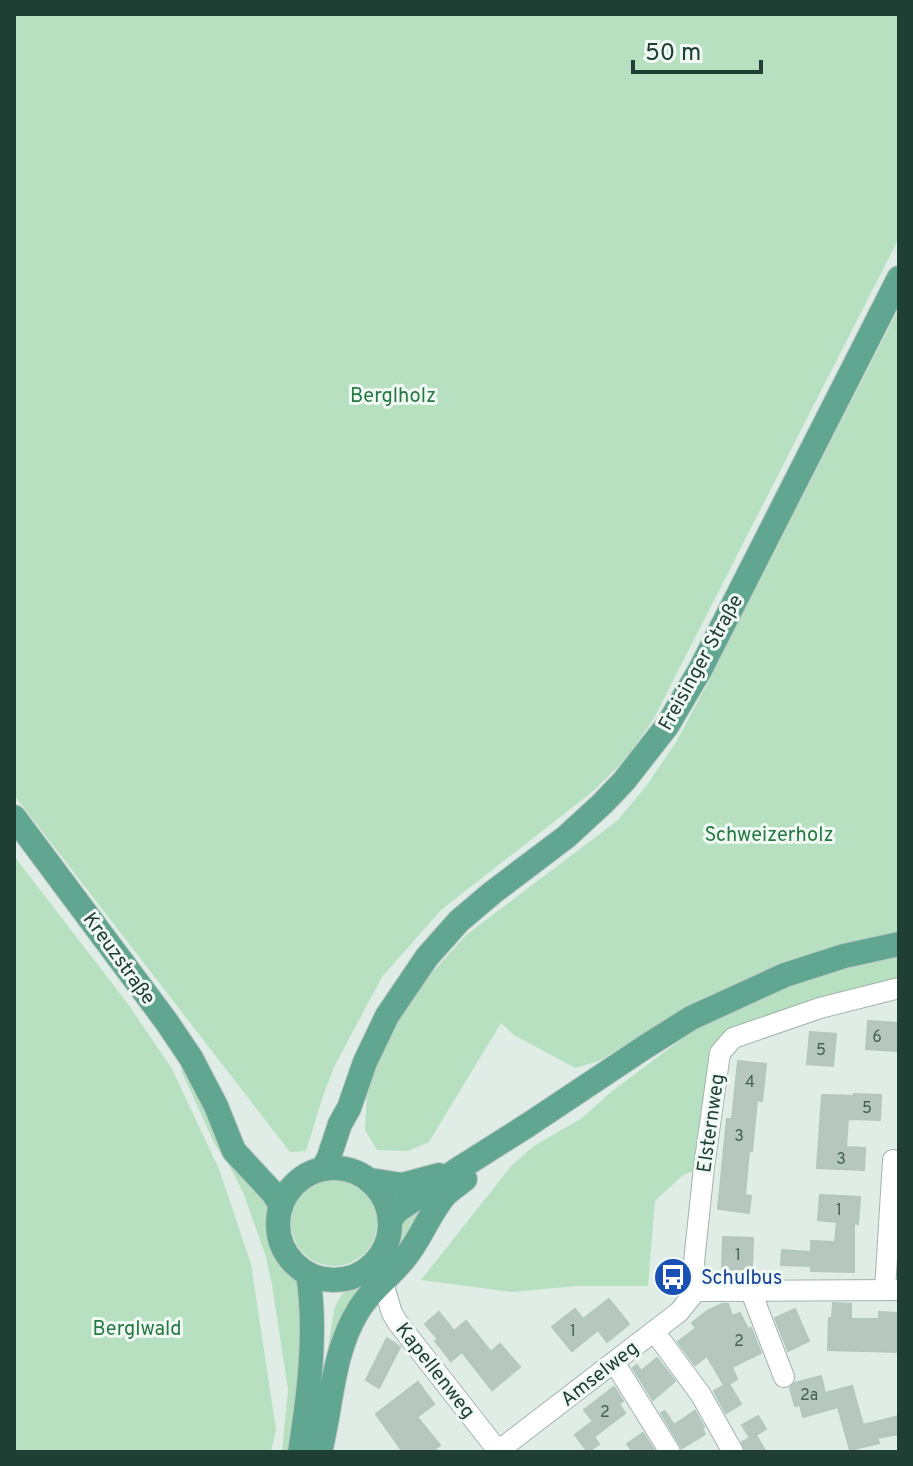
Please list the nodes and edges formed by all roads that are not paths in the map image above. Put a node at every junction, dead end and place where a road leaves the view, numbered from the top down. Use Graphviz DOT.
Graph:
graph roads {
  1 [pos="899,278"];
  2 [pos="14,817"];
  3 [pos="899,944"];
  4 [pos="899,988"];
  5 [pos="216,1106"];
  6 [pos="349,1108"];
  7 [pos="528,1125"];
  8 [pos="893,1160"];
  9 [pos="323,1169"];
  10 [pos="457,1170"];
  11 [pos="361,1175"];
  12 [pos="298,1180"];
  13 [pos="281,1206"];
  14 [pos="391,1219"];
  15 [pos="308,1274"];
  16 [pos="341,1280"];
  17 [pos="750,1289"];
  18 [pos="892,1290"];
  19 [pos="696,1291"];
  20 [pos="386,1294"];
  21 [pos="654,1331"];
  22 [pos="614,1362"];
  23 [pos="784,1377"];
  24 [pos="309,1385"];
  25 [pos="498,1451"];
  26 [pos="300,1452"];
  27 [pos="320,1452"];
  28 [pos="670,1452"];
  29 [pos="733,1452"];
  1 -- 6 [label="main road, Freisinger Straße"];
  2 -- 5 [label="main road, Kreuzstraße"];
  3 -- 7 [label="main road"];
  4 -- 19 [label="street, Elsternweg"];
  5 -- 12 [label="main road, Kreuzstraße"];
  5 -- 13 [label="main road, Kreuzstraße"];
  6 -- 9 [label="main road, Freisinger Straße"];
  6 -- 11 [label="main road"];
  7 -- 10 [label="main road"];
  7 -- 20 [label="main road"];
  8 -- 18 [label="street"];
  9 -- 11 [label="main road"];
  9 -- 12 [label="main road"];
  10 -- 11 [label="main road"];
  10 -- 14 [label="main road"];
  11 -- 14 [label="main road"];
  12 -- 13 [label="main road"];
  13 -- 15 [label="main road"];
  14 -- 16 [label="main road"];
  15 -- 16 [label="main road"];
  15 -- 24 [label="main road"];
  16 -- 24 [label="main road"];
  17 -- 18 [label="street"];
  17 -- 19 [label="street"];
  17 -- 23 [label="street"];
  19 -- 21 [label="street, Amselweg"];
  20 -- 25 [label="street, Kapellenweg"];
  20 -- 27 [label="main road"];
  21 -- 22 [label="street, Amselweg"];
  21 -- 29 [label="street"];
  22 -- 25 [label="street, Amselweg"];
  22 -- 28 [label="street"];
  24 -- 26 [label="main road"];
}
